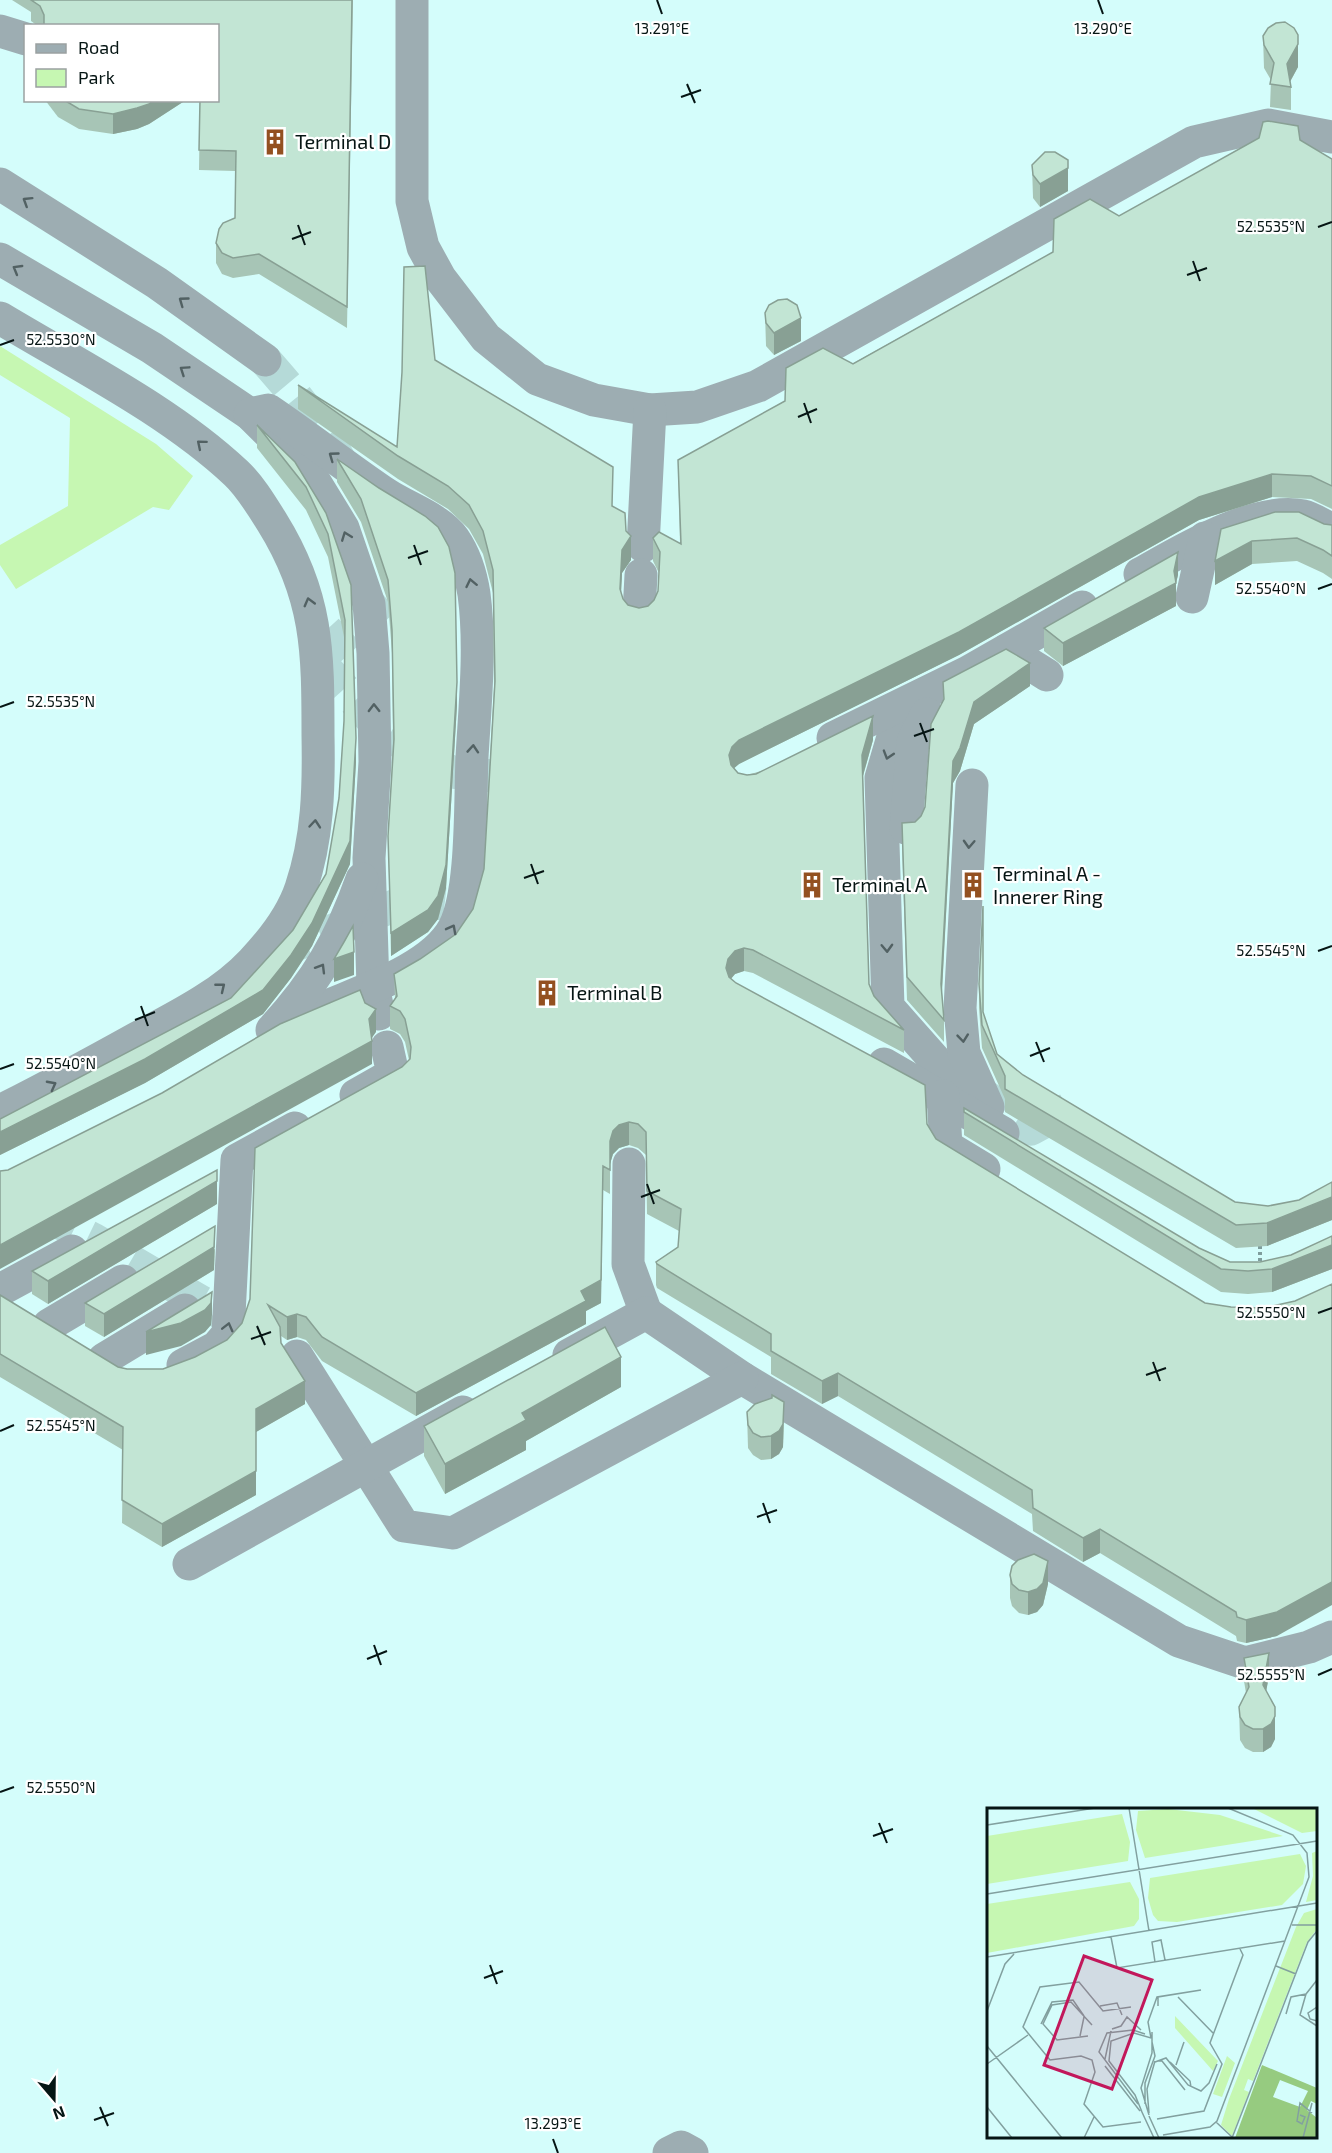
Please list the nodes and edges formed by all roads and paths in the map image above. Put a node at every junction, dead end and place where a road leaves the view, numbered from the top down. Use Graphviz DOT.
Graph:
graph roads {
  1 [pos="412,0"];
  2 [pos="0,31"];
  3 [pos="24,38"];
  4 [pos="24,51"];
  5 [pos="0,57"];
  6 [pos="1332,137"];
  7 [pos="0,184"];
  8 [pos="0,259"];
  9 [pos="0,318"];
  10 [pos="265,360"];
  11 [pos="650,410"];
  12 [pos="250,414"];
  13 [pos="1332,530"];
  14 [pos="1205,538"];
  15 [pos="1192,597"];
  16 [pos="639,613"];
  17 [pos="1007,650"];
  18 [pos="968,672"];
  19 [pos="1047,675"];
  20 [pos="802,753"];
  21 [pos="972,785"];
  22 [pos="906,828"];
  23 [pos="369,858"];
  24 [pos="376,1000"];
  25 [pos="387,1047"];
  26 [pos="857,1049"];
  27 [pos="943,1096"];
  28 [pos="0,1111"];
  29 [pos="995,1128"];
  30 [pos="1025,1146"];
  31 [pos="237,1161"];
  32 [pos="629,1164"];
  33 [pos="206,1177"];
  34 [pos="1006,1182"];
  35 [pos="235,1215"];
  36 [pos="207,1231"];
  37 [pos="103,1234"];
  38 [pos="1260,1238"];
  39 [pos="148,1266"];
  40 [pos="1260,1267"];
  41 [pos="232,1281"];
  42 [pos="0,1290"];
  43 [pos="0,1296"];
  44 [pos="646,1313"];
  45 [pos="49,1325"];
  46 [pos="297,1356"];
  47 [pos="104,1359"];
  48 [pos="542,1369"];
  49 [pos="741,1378"];
  50 [pos="490,1397"];
  51 [pos="366,1465"];
  52 [pos="189,1564"];
  53 [pos="1332,1637"];
  54 [pos="669,2153"];
  55 [pos="692,2153"];
  1 -- 11 [label="lane"];
  2 -- 3 [label="lane"];
  4 -- 5 [label="lane"];
  6 -- 11 [label="lane"];
  10 -- 7 [label="lane, one-way"];
  12 -- 8 [label="lane, one-way"];
  28 -- 9 [label="lane, one-way"];
  11 -- 16 [label="lane"];
  23 -- 12 [label="lane, one-way"];
  24 -- 12 [label="lane, one-way"];
  13 -- 14 [label="lane"];
  14 -- 15 [label="lane"];
  14 -- 17 [label="lane"];
  17 -- 18 [label="lane"];
  17 -- 19 [label="lane"];
  18 -- 20 [label="lane"];
  18 -- 22 [label="lane"];
  18 -- 29 [label="lane, one-way"];
  21 -- 29 [label="lane, one-way"];
  23 -- 24 [label="lane"];
  24 -- 23 [label="lane, one-way"];
  25 -- 31 [label="lane"];
  26 -- 27 [label="lane"];
  27 -- 29 [label="lane"];
  27 -- 34 [label="lane"];
  29 -- 30 [label="lane"];
  31 -- 33 [label="lane"];
  31 -- 35 [label="lane"];
  32 -- 44 [label="lane"];
  35 -- 36 [label="lane"];
  35 -- 41 [label="lane"];
  37 -- 42 [label="lane"];
  38 -- 40 [label="path"];
  39 -- 45 [label="lane"];
  41 -- 47 [label="lane"];
  47 -- 41 [label="lane, one-way"];
  43 -- 45 [label="lane"];
  44 -- 48 [label="lane"];
  44 -- 49 [label="lane"];
  45 -- 47 [label="lane"];
  46 -- 51 [label="lane"];
  49 -- 51 [label="lane"];
  49 -- 53 [label="lane"];
  50 -- 51 [label="lane"];
  51 -- 52 [label="lane"];
  54 -- 55 [label="lane"];
}
